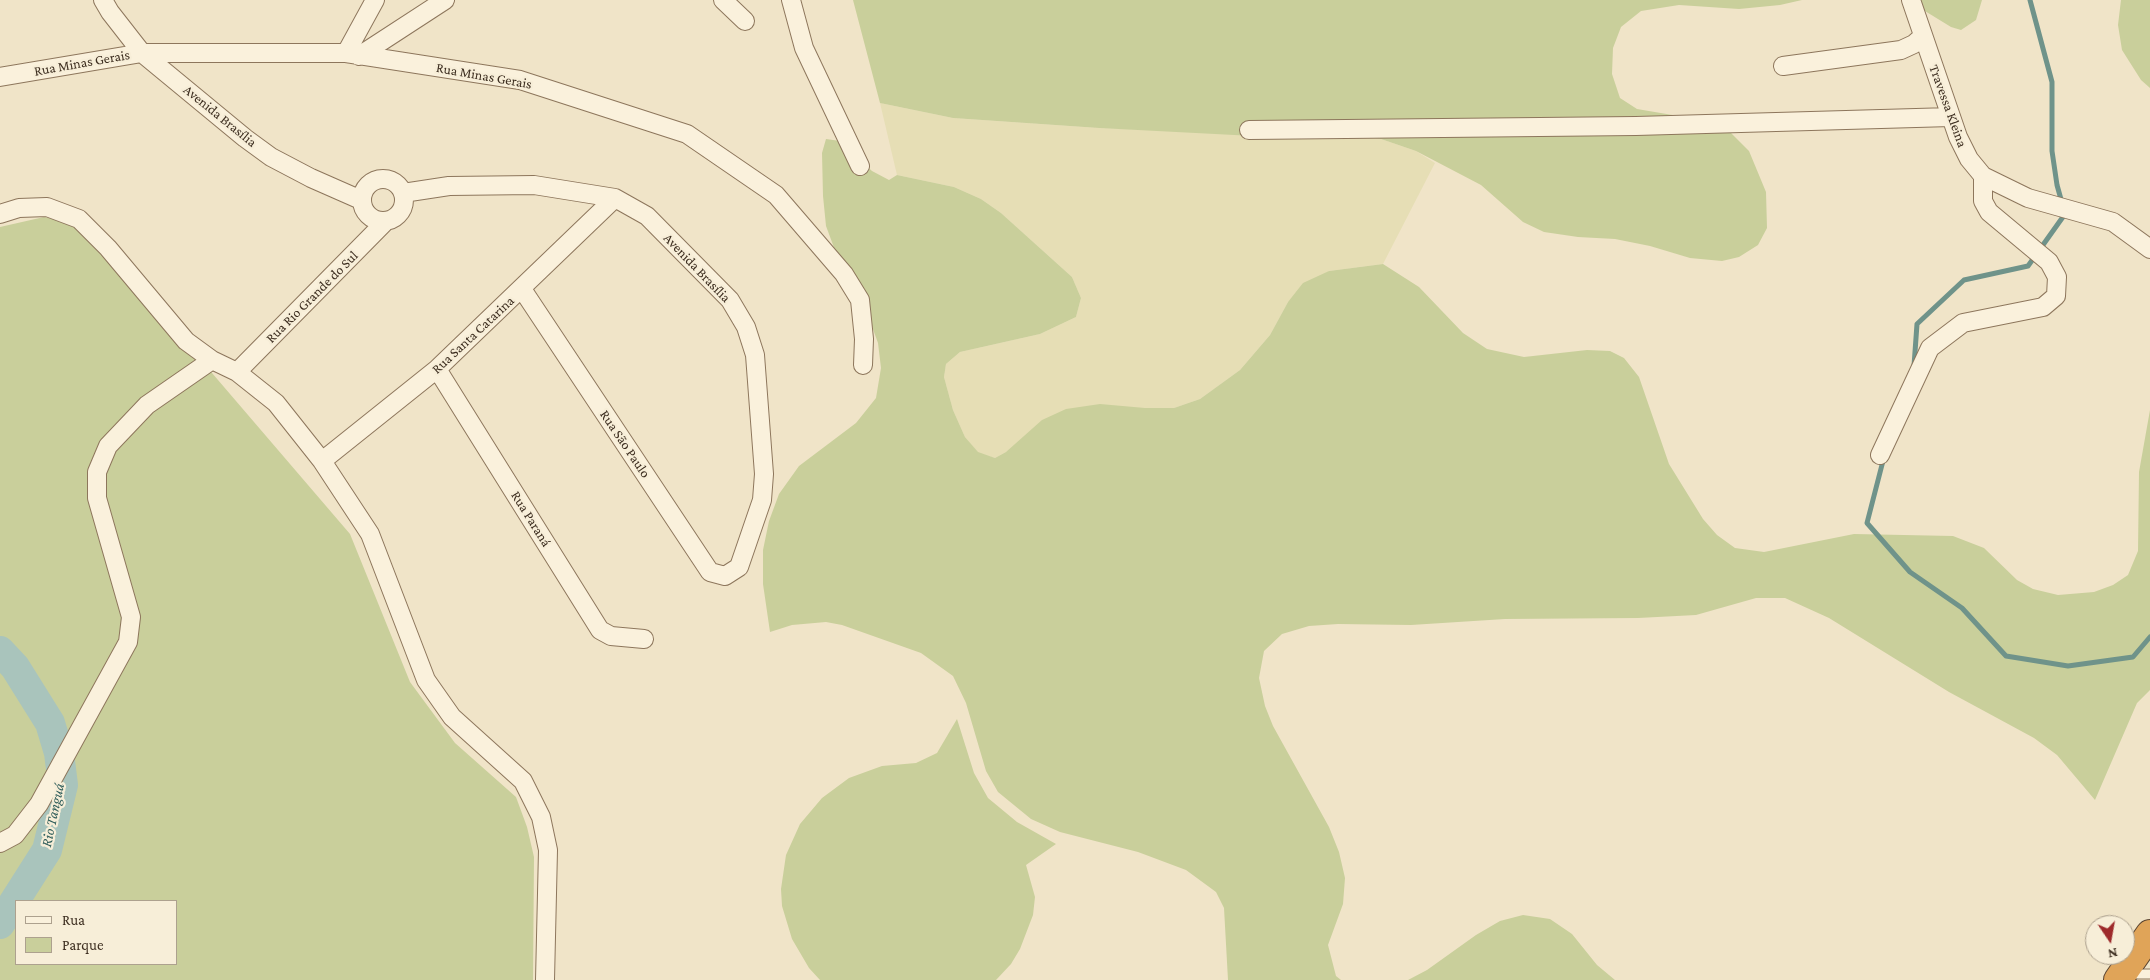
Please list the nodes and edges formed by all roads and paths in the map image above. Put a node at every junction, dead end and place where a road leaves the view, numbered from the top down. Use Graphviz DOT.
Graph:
graph roads {
  1 [pos="103,0"];
  2 [pos="375,0"];
  3 [pos="445,0"];
  4 [pos="723,0"];
  5 [pos="791,0"];
  6 [pos="1911,0"];
  7 [pos="745,21"];
  8 [pos="1923,36"];
  9 [pos="142,52"];
  10 [pos="352,55"];
  11 [pos="1783,66"];
  12 [pos="0,77"];
  13 [pos="1951,117"];
  14 [pos="1249,130"];
  15 [pos="860,166"];
  16 [pos="1983,176"];
  17 [pos="403,194"];
  18 [pos="616,198"];
  19 [pos="362,200"];
  20 [pos="0,214"];
  21 [pos="386,221"];
  22 [pos="2150,248"];
  23 [pos="522,290"];
  24 [pos="212,360"];
  25 [pos="863,365"];
  26 [pos="437,369"];
  27 [pos="237,372"];
  28 [pos="1880,455"];
  29 [pos="322,461"];
  30 [pos="739,567"];
  31 [pos="644,639"];
  32 [pos="0,843"];
  33 [pos="2150,934"];
  34 [pos="2150,974"];
  35 [pos="2120,977"];
  36 [pos="545,980"];
  1 -- 9 [label="street, Avenida Brasília"];
  2 -- 10 [label="street"];
  3 -- 10 [label="street"];
  4 -- 7 [label="street"];
  5 -- 15 [label="street"];
  6 -- 8 [label="street, Travessa Kleina"];
  8 -- 11 [label="street"];
  8 -- 13 [label="street, Travessa Kleina"];
  9 -- 10 [label="street, Rua Minas Gerais"];
  9 -- 12 [label="street, Rua Minas Gerais"];
  9 -- 19 [label="street, Avenida Brasília"];
  10 -- 25 [label="street, Rua Minas Gerais"];
  13 -- 14 [label="street"];
  13 -- 16 [label="street, Travessa Kleina"];
  16 -- 22 [label="street, Travessa Kleina"];
  16 -- 28 [label="street"];
  17 -- 18 [label="street, Avenida Brasília"];
  17 -- 19 [label="street"];
  17 -- 21 [label="street"];
  18 -- 23 [label="street, Rua Santa Catarina"];
  18 -- 30 [label="street, Avenida Brasília"];
  19 -- 21 [label="street"];
  20 -- 24 [label="street"];
  21 -- 27 [label="street, Rua Rio Grande do Sul"];
  23 -- 26 [label="street, Rua Santa Catarina"];
  23 -- 30 [label="street, Rua São Paulo"];
  24 -- 27 [label="street"];
  24 -- 32 [label="street"];
  26 -- 29 [label="street, Rua Santa Catarina"];
  26 -- 31 [label="street, Rua Paraná"];
  27 -- 29 [label="street"];
  29 -- 36 [label="street"];
  33 -- 35 [label="highway"];
  34 -- 35 [label="lane"];
}
